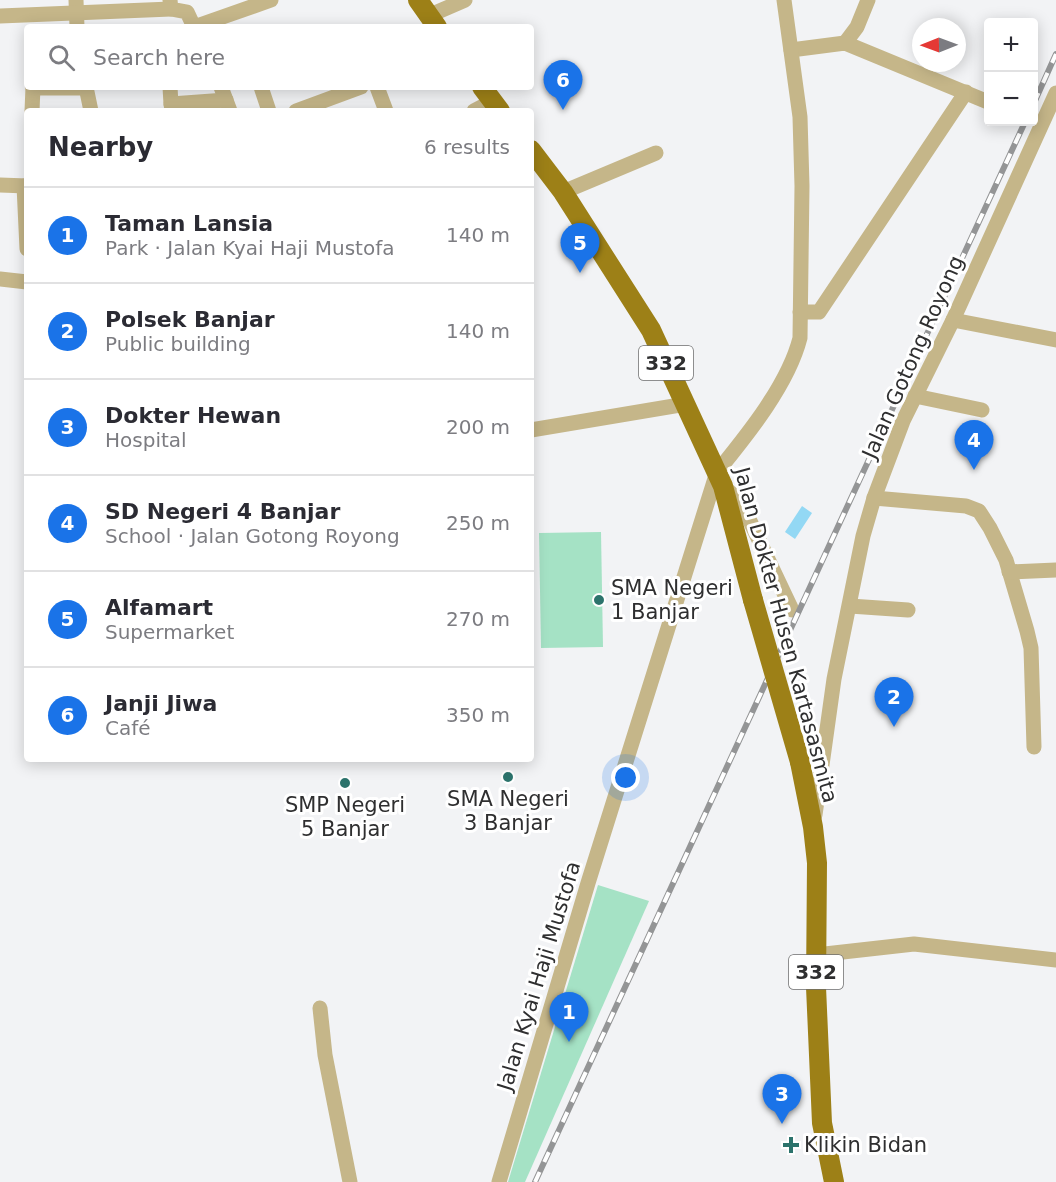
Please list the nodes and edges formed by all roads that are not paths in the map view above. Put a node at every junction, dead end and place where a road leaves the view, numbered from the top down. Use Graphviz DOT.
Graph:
graph roads {
  1 [pos="271,0"];
  2 [pos="465,0"];
  3 [pos="784,0"];
  4 [pos="868,0"];
  5 [pos="134,5"];
  6 [pos="170,5"];
  7 [pos="76,13"];
  8 [pos="428,14"];
  9 [pos="0,16"];
  10 [pos="34,22"];
  11 [pos="193,24"];
  12 [pos="203,24"];
  13 [pos="845,44"];
  14 [pos="791,50"];
  15 [pos="33,90"];
  16 [pos="87,90"];
  17 [pos="170,90"];
  18 [pos="262,90"];
  19 [pos="353,90"];
  20 [pos="378,90"];
  21 [pos="966,92"];
  22 [pos="1056,93"];
  23 [pos="226,99"];
  24 [pos="492,100"];
  25 [pos="984,100"];
  26 [pos="171,107"];
  27 [pos="32,108"];
  28 [pos="90,108"];
  29 [pos="268,108"];
  30 [pos="304,108"];
  31 [pos="385,108"];
  32 [pos="479,108"];
  33 [pos="656,153"];
  34 [pos="534,154"];
  35 [pos="0,185"];
  36 [pos="24,186"];
  37 [pos="563,192"];
  38 [pos="0,279"];
  39 [pos="24,282"];
  40 [pos="800,312"];
  41 [pos="953,320"];
  42 [pos="1056,340"];
  43 [pos="915,396"];
  44 [pos="686,404"];
  45 [pos="982,410"];
  46 [pos="534,429"];
  47 [pos="720,479"];
  48 [pos="874,498"];
  49 [pos="1056,570"];
  50 [pos="1009,572"];
  51 [pos="850,606"];
  52 [pos="792,610"];
  53 [pos="909,610"];
  54 [pos="1035,747"];
  55 [pos="813,827"];
  56 [pos="816,955"];
  57 [pos="1056,960"];
  58 [pos="320,1008"];
  59 [pos="350,1182"];
  60 [pos="499,1182"];
  61 [pos="834,1182"];
  1 -- 12 [label="street"];
  2 -- 8 [label="street"];
  3 -- 14 [label="street"];
  4 -- 13 [label="street"];
  5 -- 6 [label="street"];
  5 -- 7 [label="street"];
  6 -- 11 [label="street"];
  7 -- 10 [label="street"];
  9 -- 10 [label="street"];
  13 -- 14 [label="street"];
  13 -- 21 [label="street"];
  14 -- 40 [label="street"];
  15 -- 27 [label="street"];
  16 -- 28 [label="street"];
  17 -- 26 [label="street"];
  18 -- 29 [label="street"];
  19 -- 30 [label="street"];
  20 -- 31 [label="street"];
  21 -- 25 [label="street"];
  21 -- 40 [label="street"];
  22 -- 41 [label="street, Jalan Gotong Royong"];
  23 -- 26 [label="street"];
  24 -- 32 [label="street"];
  33 -- 37 [label="street"];
  34 -- 37 [label="main road, Jalan Dokter Husen Kartasasmita / 332"];
  35 -- 36 [label="street"];
  37 -- 44 [label="main road, Jalan Dokter Husen Kartasasmita / 332"];
  38 -- 39 [label="street"];
  40 -- 47 [label="street"];
  41 -- 42 [label="street"];
  41 -- 43 [label="street, Jalan Gotong Royong"];
  43 -- 45 [label="street"];
  43 -- 48 [label="street, Jalan Gotong Royong"];
  44 -- 46 [label="street"];
  44 -- 47 [label="main road, Jalan Dokter Husen Kartasasmita / 332"];
  47 -- 52 [label="street"];
  47 -- 55 [label="main road, Jalan Dokter Husen Kartasasmita / 332, bridge"];
  47 -- 60 [label="street, Jalan Kyai Haji Mustofa"];
  48 -- 50 [label="street"];
  48 -- 51 [label="street, Jalan Gotong Royong"];
  49 -- 50 [label="street"];
  50 -- 54 [label="street"];
  51 -- 53 [label="street"];
  51 -- 55 [label="street, Jalan Gotong Royong"];
  55 -- 56 [label="main road, Jalan Dokter Husen Kartasasmita / 332"];
  56 -- 57 [label="street"];
  56 -- 61 [label="main road, Jalan Dokter Husen Kartasasmita / 332"];
  58 -- 59 [label="street"];
}
